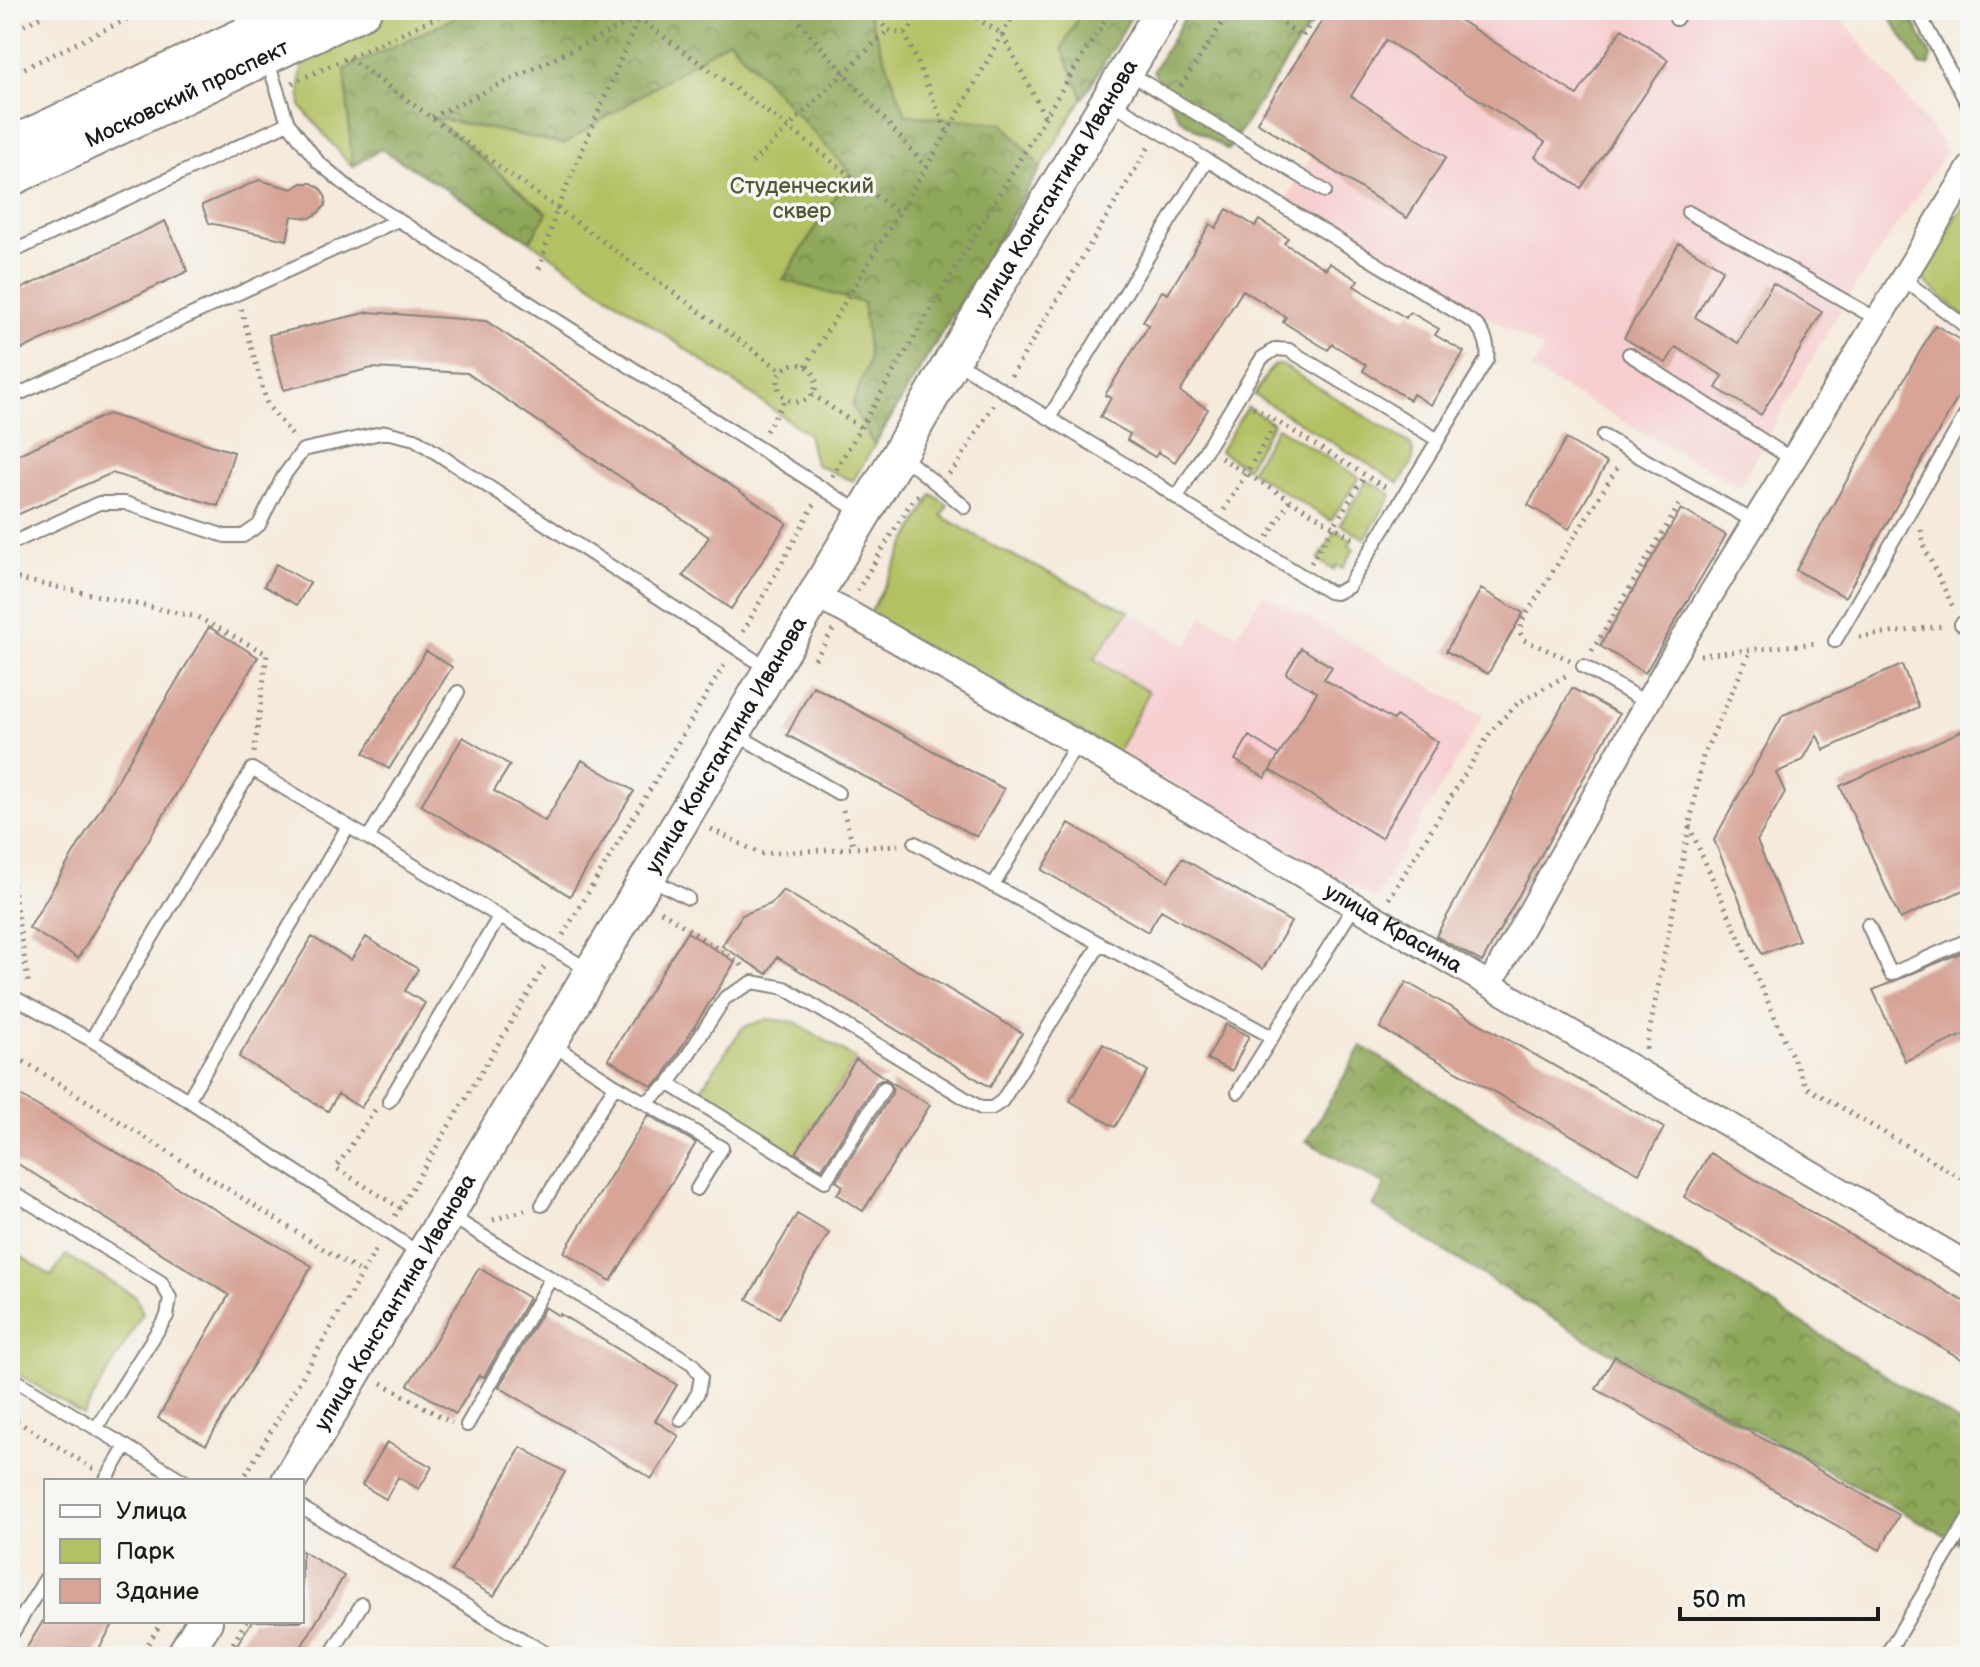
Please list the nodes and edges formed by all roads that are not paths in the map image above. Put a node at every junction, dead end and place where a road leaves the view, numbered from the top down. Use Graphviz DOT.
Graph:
graph roads {
  1 [pos="300,10"];
  2 [pos="363,10"];
  3 [pos="1163,10"];
  4 [pos="1917,10"];
  5 [pos="266,56"];
  6 [pos="1126,71"];
  7 [pos="1109,100"];
  8 [pos="1970,109"];
  9 [pos="288,123"];
  10 [pos="10,146"];
  11 [pos="1207,160"];
  12 [pos="1970,168"];
  13 [pos="10,178"];
  14 [pos="1325,191"];
  15 [pos="1688,212"];
  16 [pos="398,220"];
  17 [pos="10,253"];
  18 [pos="1902,278"];
  19 [pos="1877,319"];
  20 [pos="1970,332"];
  21 [pos="1629,354"];
  22 [pos="953,359"];
  23 [pos="10,398"];
  24 [pos="1970,407"];
  25 [pos="1049,418"];
  26 [pos="1603,436"];
  27 [pos="1438,440"];
  28 [pos="899,454"];
  29 [pos="1793,460"];
  30 [pos="1177,497"];
  31 [pos="965,507"];
  32 [pos="863,514"];
  33 [pos="1755,522"];
  34 [pos="10,544"];
  35 [pos="814,596"];
  36 [pos="1835,641"];
  37 [pos="1583,666"];
  38 [pos="770,670"];
  39 [pos="458,692"];
  40 [pos="1647,703"];
  41 [pos="734,732"];
  42 [pos="1077,743"];
  43 [pos="838,793"];
  44 [pos="348,826"];
  45 [pos="368,838"];
  46 [pos="915,843"];
  47 [pos="648,877"];
  48 [pos="993,886"];
  49 [pos="688,898"];
  50 [pos="1355,905"];
  51 [pos="499,917"];
  52 [pos="1868,925"];
  53 [pos="1970,939"];
  54 [pos="1100,944"];
  55 [pos="591,972"];
  56 [pos="1490,984"];
  57 [pos="10,995"];
  58 [pos="1272,1037"];
  59 [pos="91,1040"];
  60 [pos="550,1043"];
  61 [pos="669,1084"];
  62 [pos="615,1085"];
  63 [pos="884,1088"];
  64 [pos="1238,1092"];
  65 [pos="188,1100"];
  66 [pos="389,1101"];
  67 [pos="645,1103"];
  68 [pos="697,1189"];
  69 [pos="10,1191"];
  70 [pos="542,1205"];
  71 [pos="459,1221"];
  72 [pos="423,1256"];
  73 [pos="1970,1266"];
  74 [pos="551,1278"];
  75 [pos="10,1377"];
  76 [pos="681,1420"];
  77 [pos="467,1425"];
  78 [pos="96,1428"];
  79 [pos="126,1446"];
  80 [pos="106,1479"];
  81 [pos="181,1479"];
  82 [pos="290,1479"];
  83 [pos="304,1509"];
  84 [pos="1970,1516"];
  85 [pos="44,1581"];
  86 [pos="362,1604"];
  87 [pos="204,1623"];
  88 [pos="10,1637"];
  89 [pos="183,1657"];
  90 [pos="329,1657"];
  91 [pos="552,1657"];
  92 [pos="1885,1657"];
  1 -- 10 [label="main road, Московский проспект"];
  2 -- 5 [label="main road, Московский проспект"];
  3 -- 6 [label="street, улица Константина Иванова"];
  4 -- 8 [label="lane"];
  5 -- 9 [label="lane"];
  5 -- 13 [label="main road, Московский проспект"];
  6 -- 7 [label="street, улица Константина Иванова"];
  6 -- 14 [label="lane"];
  7 -- 11 [label="lane"];
  7 -- 22 [label="street, улица Константина Иванова"];
  9 -- 16 [label="lane"];
  9 -- 17 [label="lane"];
  11 -- 25 [label="lane"];
  11 -- 27 [label="lane"];
  12 -- 18 [label="street"];
  15 -- 19 [label="lane"];
  16 -- 23 [label="lane"];
  16 -- 32 [label="lane"];
  18 -- 19 [label="street"];
  18 -- 20 [label="lane"];
  19 -- 29 [label="street"];
  21 -- 29 [label="lane"];
  22 -- 25 [label="lane"];
  22 -- 28 [label="street, улица Константина Иванова"];
  24 -- 36 [label="lane"];
  25 -- 30 [label="lane"];
  26 -- 33 [label="lane"];
  27 -- 30 [label="lane"];
  27 -- 30 [label="lane"];
  28 -- 31 [label="lane"];
  28 -- 32 [label="street, улица Константина Иванова"];
  29 -- 33 [label="street"];
  32 -- 35 [label="street, улица Константина Иванова"];
  33 -- 40 [label="street"];
  34 -- 38 [label="lane"];
  35 -- 38 [label="street, улица Константина Иванова"];
  35 -- 42 [label="street, улица Красина"];
  37 -- 40 [label="lane"];
  38 -- 41 [label="street, улица Константина Иванова"];
  39 -- 45 [label="lane"];
  40 -- 56 [label="street"];
  41 -- 43 [label="lane"];
  41 -- 47 [label="street, улица Константина Иванова"];
  42 -- 48 [label="lane"];
  42 -- 50 [label="street, улица Красина"];
  44 -- 45 [label="lane"];
  44 -- 59 [label="lane"];
  44 -- 65 [label="lane"];
  45 -- 51 [label="lane"];
  46 -- 48 [label="lane"];
  47 -- 49 [label="lane"];
  47 -- 55 [label="street, улица Константина Иванова"];
  48 -- 54 [label="lane"];
  50 -- 56 [label="street, улица Красина"];
  50 -- 58 [label="lane"];
  51 -- 55 [label="lane"];
  51 -- 66 [label="lane"];
  52 -- 53 [label="lane"];
  54 -- 58 [label="lane"];
  54 -- 61 [label="lane"];
  55 -- 60 [label="street, улица Константина Иванова"];
  56 -- 73 [label="street, улица Красина"];
  57 -- 59 [label="lane"];
  58 -- 64 [label="lane"];
  59 -- 65 [label="lane"];
  60 -- 62 [label="lane"];
  60 -- 71 [label="street, улица Константина Иванова"];
  61 -- 63 [label="lane"];
  61 -- 67 [label="lane"];
  62 -- 67 [label="lane"];
  62 -- 70 [label="lane"];
  65 -- 72 [label="lane"];
  67 -- 68 [label="lane"];
  69 -- 78 [label="lane"];
  71 -- 72 [label="street, улица Константина Иванова"];
  71 -- 74 [label="lane"];
  72 -- 82 [label="street, улица Константина Иванова"];
  74 -- 76 [label="lane"];
  74 -- 77 [label="lane"];
  75 -- 78 [label="lane"];
  78 -- 79 [label="lane"];
  79 -- 80 [label="lane"];
  79 -- 81 [label="lane"];
  83 -- 91 [label="lane"];
  84 -- 92 [label="lane"];
  85 -- 88 [label="lane"];
  86 -- 90 [label="lane"];
  87 -- 89 [label="street"];
}
